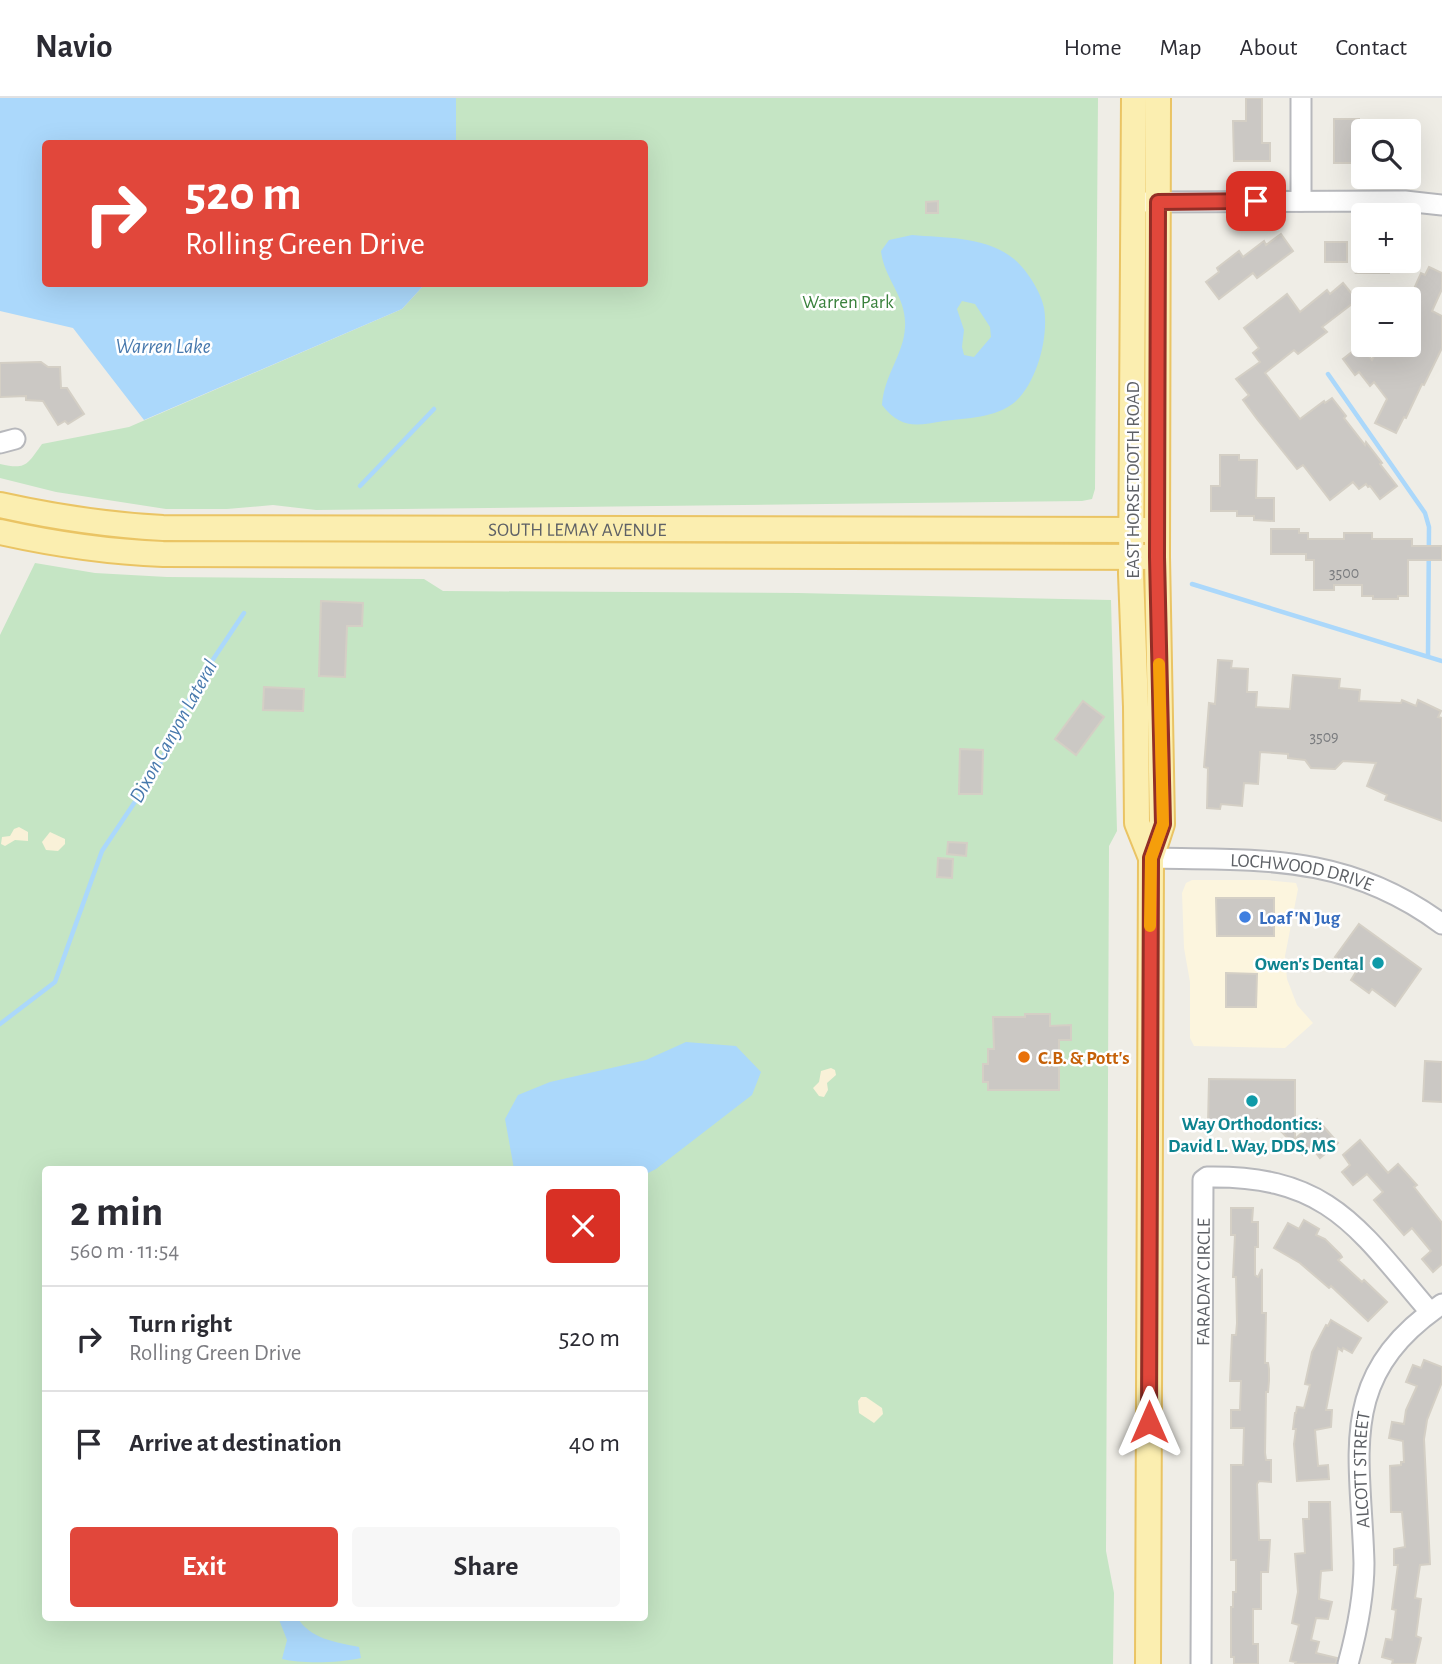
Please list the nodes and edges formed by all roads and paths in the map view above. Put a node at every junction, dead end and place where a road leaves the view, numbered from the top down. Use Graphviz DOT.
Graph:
graph roads {
  1 [pos="1134,98"];
  2 [pos="1158,98"];
  3 [pos="1301,98"];
  4 [pos="1301,201"];
  5 [pos="1146,202"];
  6 [pos="1442,205"];
  7 [pos="0,505"];
  8 [pos="1131,530"];
  9 [pos="1157,530"];
  10 [pos="0,532"];
  11 [pos="1130,557"];
  12 [pos="1157,557"];
  13 [pos="1151,858"];
  14 [pos="1442,924"];
  15 [pos="1436,1308"];
  16 [pos="1148,1664"];
  17 [pos="1201,1664"];
  18 [pos="1349,1664"];
  1 -- 5 [label="main road, EAST HORSETOOTH ROAD"];
  2 -- 5 [label="main road, EAST HORSETOOTH ROAD"];
  3 -- 4 [label="street"];
  4 -- 5 [label="street"];
  4 -- 6 [label="street"];
  5 -- 8 [label="main road, EAST HORSETOOTH ROAD"];
  5 -- 9 [label="main road, EAST HORSETOOTH ROAD"];
  7 -- 8 [label="main road, SOUTH LEMAY AVENUE"];
  8 -- 9 [label="main road, SOUTH LEMAY AVENUE"];
  8 -- 11 [label="main road, EAST HORSETOOTH ROAD"];
  9 -- 12 [label="main road, EAST HORSETOOTH ROAD"];
  10 -- 11 [label="main road, SOUTH LEMAY AVENUE"];
  11 -- 12 [label="main road, SOUTH LEMAY AVENUE"];
  11 -- 13 [label="main road, EAST HORSETOOTH ROAD"];
  12 -- 13 [label="main road, EAST HORSETOOTH ROAD"];
  13 -- 14 [label="street, LOCHWOOD DRIVE"];
  13 -- 16 [label="main road, EAST HORSETOOTH ROAD"];
  15 -- 17 [label="street, FARADAY CIRCLE"];
  15 -- 18 [label="street, ALCOTT STREET"];
}
